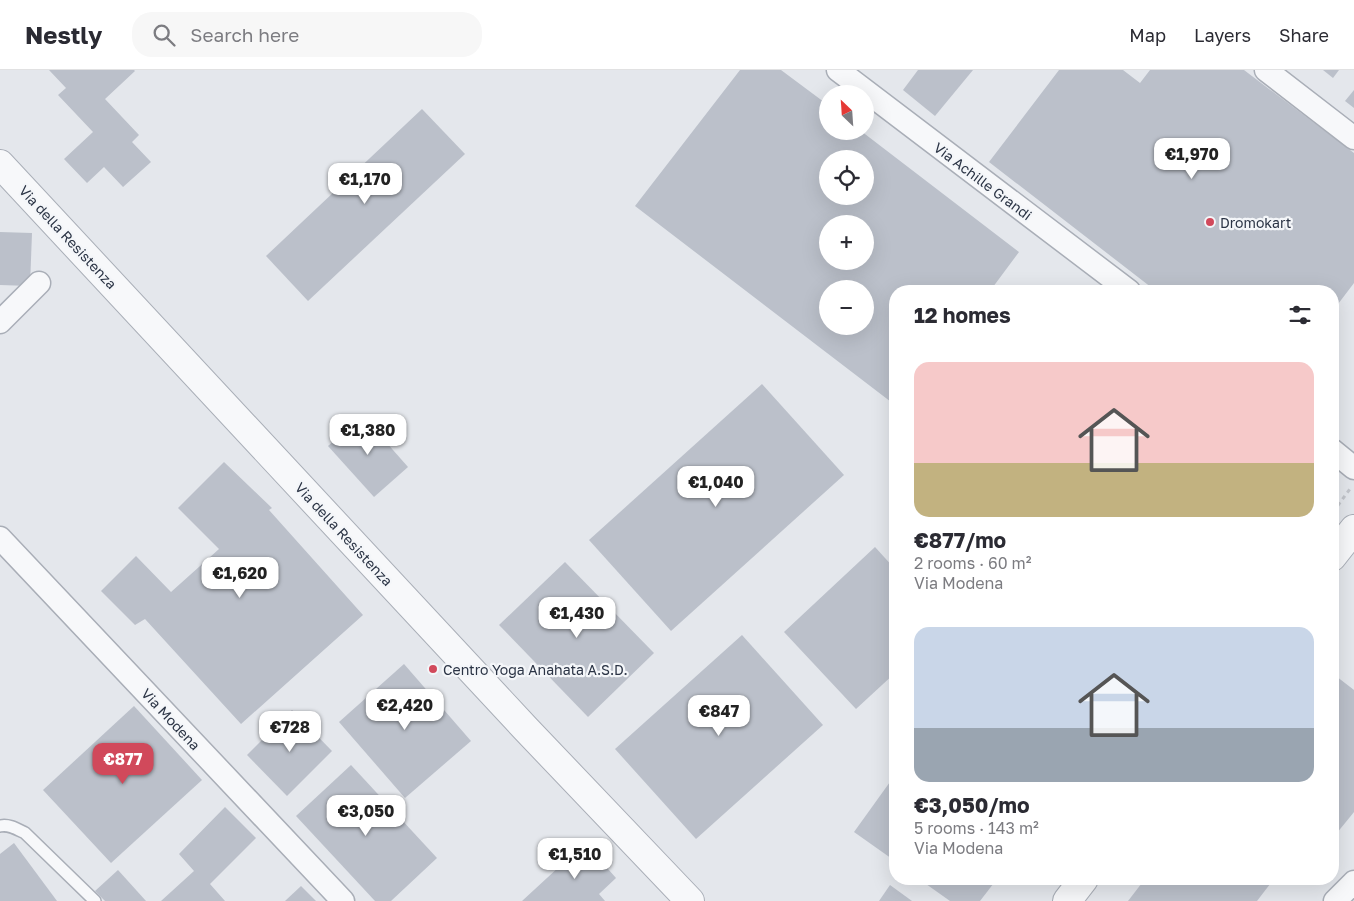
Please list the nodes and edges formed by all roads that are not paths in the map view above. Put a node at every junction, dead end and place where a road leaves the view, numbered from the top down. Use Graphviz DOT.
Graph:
graph roads {
  1 [pos="838,70"];
  2 [pos="1266,70"];
  3 [pos="1354,138"];
  4 [pos="0,164"];
  5 [pos="39,283"];
  6 [pos="1121,285"];
  7 [pos="0,322"];
  8 [pos="1339,456"];
  9 [pos="1354,468"];
  10 [pos="1354,529"];
  11 [pos="0,538"];
  12 [pos="1339,548"];
  13 [pos="0,826"];
  14 [pos="1354,882"];
  15 [pos="1079,885"];
  16 [pos="95,901"];
  17 [pos="343,901"];
  18 [pos="690,901"];
  19 [pos="1067,901"];
  20 [pos="1336,901"];
  1 -- 6 [label="street, Via Achille Grandi"];
  2 -- 3 [label="street"];
  4 -- 18 [label="street, Via della Resistenza"];
  5 -- 7 [label="street"];
  8 -- 9 [label="street"];
  10 -- 12 [label="street"];
  11 -- 17 [label="street, Via Modena"];
  13 -- 16 [label="lane"];
  14 -- 20 [label="street"];
  15 -- 19 [label="street"];
}
